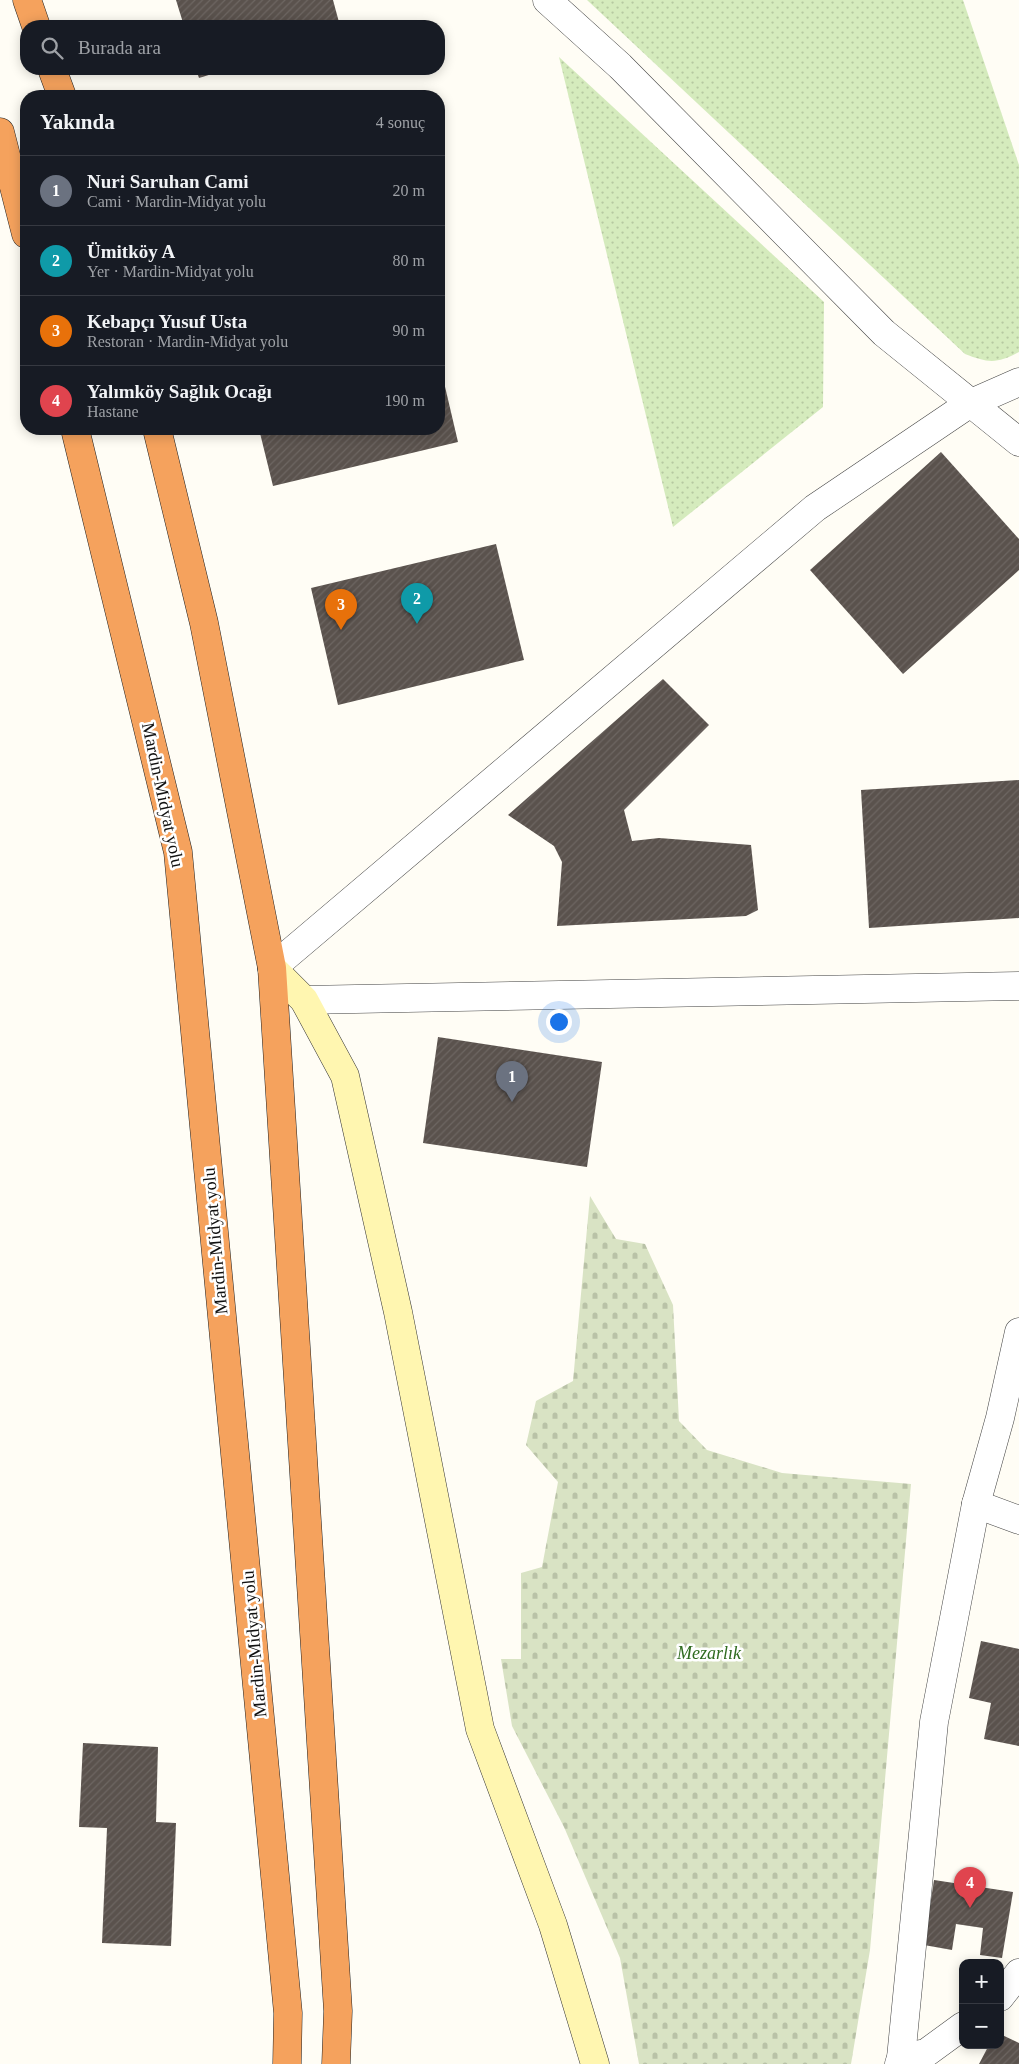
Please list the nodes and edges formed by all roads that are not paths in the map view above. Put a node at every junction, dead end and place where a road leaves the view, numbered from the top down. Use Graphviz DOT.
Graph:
graph roads {
  1 [pos="27,0"];
  2 [pos="546,0"];
  3 [pos="34,20"];
  4 [pos="54,75"];
  5 [pos="60,90"];
  6 [pos="0,132"];
  7 [pos="20,210"];
  8 [pos="1019,382"];
  9 [pos="969,404"];
  10 [pos="76,435"];
  11 [pos="158,435"];
  12 [pos="1019,442"];
  13 [pos="272,968"];
  14 [pos="1019,986"];
  15 [pos="304,1000"];
  16 [pos="1019,1332"];
  17 [pos="976,1504"];
  18 [pos="1019,1520"];
  19 [pos="1019,1973"];
  20 [pos="1004,1992"];
  21 [pos="959,2029"];
  22 [pos="900,2061"];
  23 [pos="287,2064"];
  24 [pos="336,2064"];
  25 [pos="595,2064"];
  1 -- 3 [label="highway"];
  2 -- 9 [label="street"];
  4 -- 5 [label="highway"];
  6 -- 7 [label="highway"];
  8 -- 9 [label="street"];
  9 -- 12 [label="street"];
  9 -- 13 [label="street"];
  10 -- 23 [label="highway, Mardin-Midyat yolu"];
  11 -- 13 [label="highway"];
  13 -- 15 [label="street"];
  13 -- 24 [label="highway"];
  14 -- 15 [label="street"];
  15 -- 25 [label="street"];
  16 -- 17 [label="street"];
  17 -- 18 [label="street"];
  17 -- 22 [label="street"];
  19 -- 20 [label="street"];
  21 -- 22 [label="street"];
}
